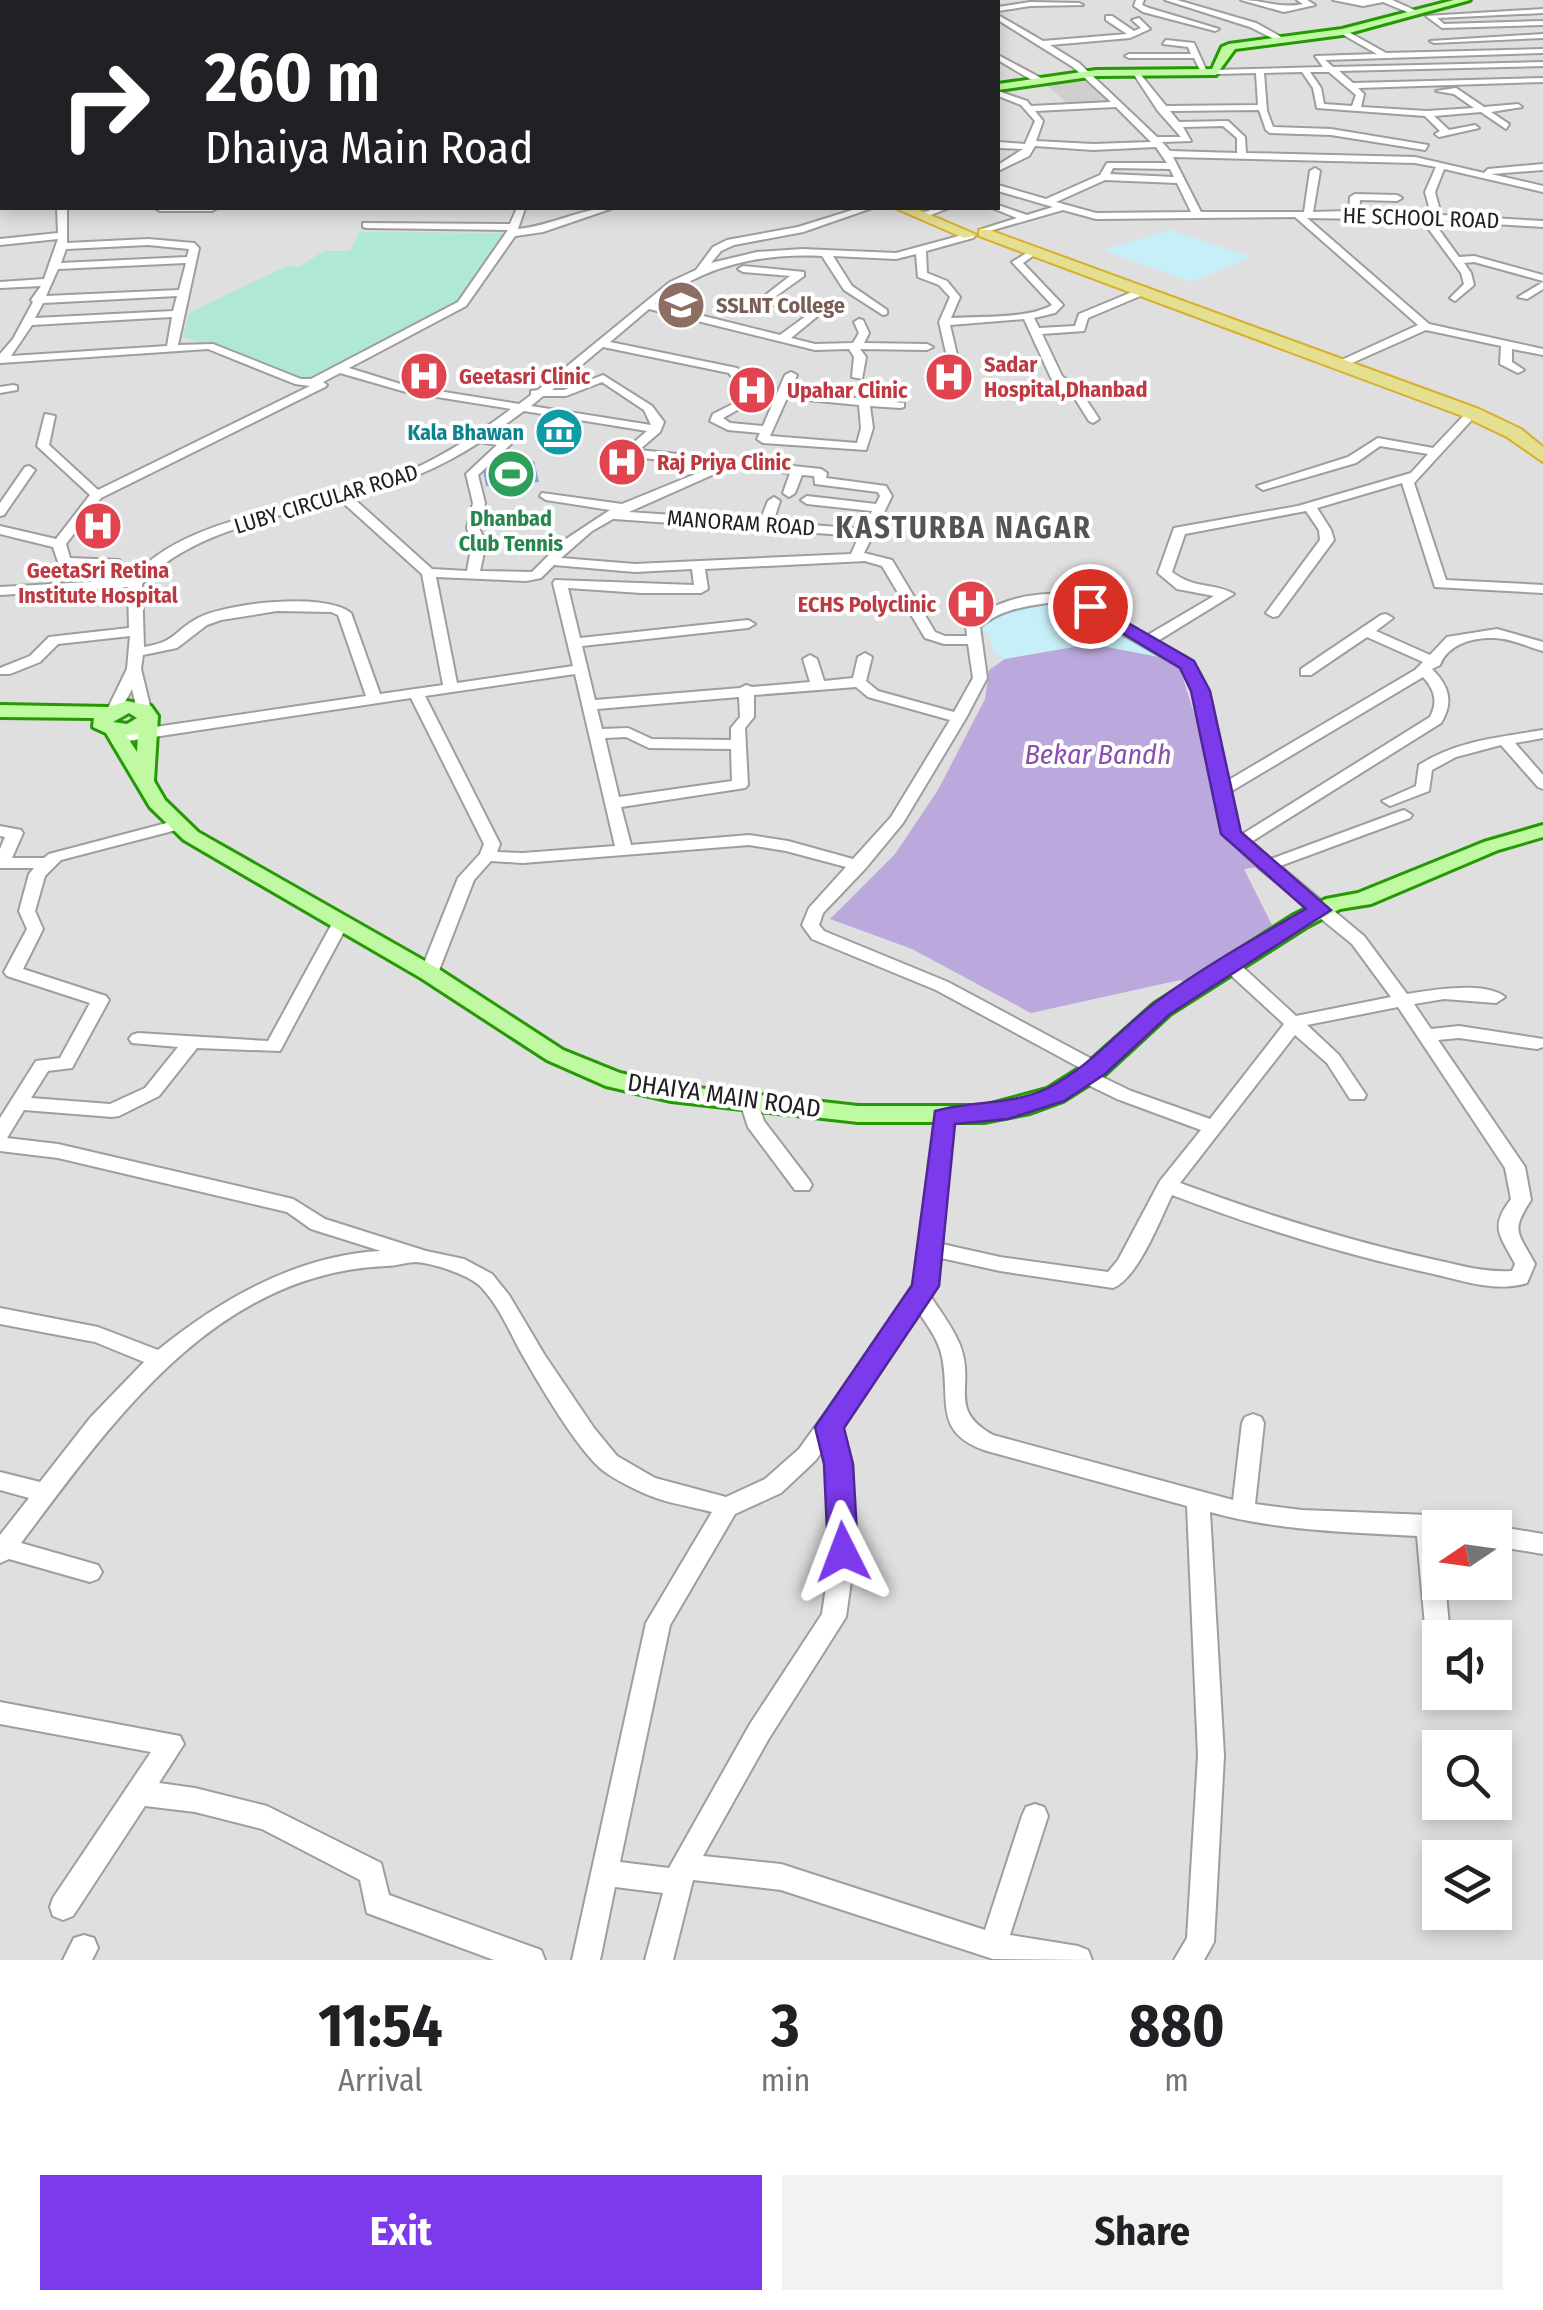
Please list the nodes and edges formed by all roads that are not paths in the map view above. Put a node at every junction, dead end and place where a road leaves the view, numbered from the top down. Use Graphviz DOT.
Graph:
graph roads {
  1 [pos="1140,0"];
  2 [pos="1169,0"];
  3 [pos="1217,0"];
  4 [pos="1245,0"];
  5 [pos="1301,0"];
  6 [pos="1337,0"];
  7 [pos="1383,0"];
  8 [pos="1465,0"];
  9 [pos="1507,1"];
  10 [pos="1182,4"];
  11 [pos="1079,5"];
  12 [pos="1268,6"];
  13 [pos="1000,9"];
  14 [pos="1198,9"];
  15 [pos="1526,11"];
  16 [pos="1543,11"];
  17 [pos="1415,12"];
  18 [pos="1493,12"];
  19 [pos="1158,14"];
  20 [pos="1000,18"];
  21 [pos="1109,18"];
  22 [pos="1232,19"];
  23 [pos="1136,20"];
  24 [pos="1543,23"];
  25 [pos="1505,24"];
  26 [pos="1215,29"];
  27 [pos="1345,32"];
  28 [pos="1134,35"];
  29 [pos="1543,36"];
  30 [pos="1521,37"];
  31 [pos="1281,39"];
  32 [pos="1166,42"];
  33 [pos="1039,44"];
  34 [pos="1542,51"];
  35 [pos="1382,53"];
  36 [pos="1453,54"];
  37 [pos="1129,56"];
  38 [pos="1198,56"];
  39 [pos="1000,58"];
  40 [pos="1543,64"];
  41 [pos="1330,71"];
  42 [pos="1134,72"];
  43 [pos="1210,72"];
  44 [pos="1260,72"];
  45 [pos="1306,72"];
  46 [pos="1085,74"];
  47 [pos="1038,80"];
  48 [pos="1543,80"];
  49 [pos="1445,82"];
  50 [pos="1351,86"];
  51 [pos="1000,90"];
  52 [pos="1000,91"];
  53 [pos="1456,91"];
  54 [pos="1360,94"];
  55 [pos="1119,104"];
  56 [pos="1263,107"];
  57 [pos="1518,108"];
  58 [pos="1030,109"];
  59 [pos="1160,109"];
  60 [pos="1356,109"];
  61 [pos="1480,109"];
  62 [pos="1428,114"];
  63 [pos="1176,124"];
  64 [pos="1506,126"];
  65 [pos="1475,128"];
  66 [pos="1446,132"];
  67 [pos="1158,142"];
  68 [pos="1031,145"];
  69 [pos="1000,146"];
  70 [pos="1424,148"];
  71 [pos="1167,154"];
  72 [pos="1242,154"];
  73 [pos="1416,160"];
  74 [pos="1000,166"];
  75 [pos="1174,166"];
  76 [pos="1441,166"];
  77 [pos="1543,167"];
  78 [pos="1315,171"];
  79 [pos="1472,174"];
  80 [pos="1104,176"];
  81 [pos="1181,180"];
  82 [pos="1000,189"];
  83 [pos="1543,189"];
  84 [pos="1044,204"];
  85 [pos="1059,208"];
  86 [pos="1000,209"];
  87 [pos="62,210"];
  88 [pos="398,210"];
  89 [pos="521,210"];
  90 [pos="603,210"];
  91 [pos="861,210"];
  92 [pos="908,210"];
  93 [pos="930,210"];
  94 [pos="1354,214"];
  95 [pos="1303,215"];
  96 [pos="1400,215"];
  97 [pos="1198,216"];
  98 [pos="1430,216"];
  99 [pos="1028,218"];
  100 [pos="392,224"];
  101 [pos="1543,224"];
  102 [pos="366,225"];
  103 [pos="511,230"];
  104 [pos="976,234"];
  105 [pos="62,241"];
  106 [pos="0,242"];
  107 [pos="921,250"];
  108 [pos="1027,251"];
  109 [pos="825,252"];
  110 [pos="1533,256"];
  111 [pos="192,260"];
  112 [pos="1456,260"];
  113 [pos="137,262"];
  114 [pos="52,266"];
  115 [pos="743,269"];
  116 [pos="1514,270"];
  117 [pos="699,272"];
  118 [pos="1543,281"];
  119 [pos="47,282"];
  120 [pos="0,284"];
  121 [pos="1141,292"];
  122 [pos="180,293"];
  123 [pos="124,297"];
  124 [pos="1523,297"];
  125 [pos="1456,298"];
  126 [pos="36,300"];
  127 [pos="647,305"];
  128 [pos="882,312"];
  129 [pos="176,314"];
  130 [pos="1028,316"];
  131 [pos="107,318"];
  132 [pos="26,322"];
  133 [pos="859,322"];
  134 [pos="944,322"];
  135 [pos="1425,326"];
  136 [pos="1035,331"];
  137 [pos="782,339"];
  138 [pos="1543,339"];
  139 [pos="600,343"];
  140 [pos="1507,344"];
  141 [pos="856,347"];
  142 [pos="927,347"];
  143 [pos="172,348"];
  144 [pos="1529,349"];
  145 [pos="1543,352"];
  146 [pos="93,354"];
  147 [pos="951,355"];
  148 [pos="0,360"];
  149 [pos="1338,365"];
  150 [pos="1518,370"];
  151 [pos="346,371"];
  152 [pos="791,375"];
  153 [pos="858,377"];
  154 [pos="535,394"];
  155 [pos="783,394"];
  156 [pos="864,401"];
  157 [pos="900,404"];
  158 [pos="520,406"];
  159 [pos="1472,414"];
  160 [pos="49,416"];
  161 [pos="1093,419"];
  162 [pos="656,428"];
  163 [pos="766,430"];
  164 [pos="478,438"];
  165 [pos="1436,452"];
  166 [pos="1543,456"];
  167 [pos="725,465"];
  168 [pos="29,470"];
  169 [pos="797,471"];
  170 [pos="1412,476"];
  171 [pos="1262,486"];
  172 [pos="789,492"];
  173 [pos="97,494"];
  174 [pos="343,496"];
  175 [pos="546,496"];
  176 [pos="807,500"];
  177 [pos="774,501"];
  178 [pos="1309,506"];
  179 [pos="880,508"];
  180 [pos="0,512"];
  181 [pos="621,512"];
  182 [pos="766,524"];
  183 [pos="0,530"];
  184 [pos="868,533"];
  185 [pos="58,544"];
  186 [pos="856,556"];
  187 [pos="551,561"];
  188 [pos="698,566"];
  189 [pos="42,571"];
  190 [pos="428,573"];
  191 [pos="473,575"];
  192 [pos="135,583"];
  193 [pos="38,589"];
  194 [pos="1543,589"];
  195 [pos="0,591"];
  196 [pos="1273,613"];
  197 [pos="1386,618"];
  198 [pos="748,624"];
  199 [pos="136,632"];
  200 [pos="1368,633"];
  201 [pos="973,640"];
  202 [pos="1149,640"];
  203 [pos="574,643"];
  204 [pos="1543,647"];
  205 [pos="137,652"];
  206 [pos="864,657"];
  207 [pos="810,658"];
  208 [pos="1430,666"];
  209 [pos="134,669"];
  210 [pos="580,669"];
  211 [pos="5,671"];
  212 [pos="1306,672"];
  213 [pos="860,682"];
  214 [pos="818,685"];
  215 [pos="451,688"];
  216 [pos="746,689"];
  217 [pos="416,693"];
  218 [pos="374,700"];
  219 [pos="589,705"];
  220 [pos="0,714"];
  221 [pos="959,718"];
  222 [pos="146,719"];
  223 [pos="112,724"];
  224 [pos="596,734"];
  225 [pos="1543,734"];
  226 [pos="1505,741"];
  227 [pos="738,745"];
  228 [pos="144,779"];
  229 [pos="1543,784"];
  230 [pos="1220,791"];
  231 [pos="1390,801"];
  232 [pos="612,803"];
  233 [pos="1404,816"];
  234 [pos="1543,821"];
  235 [pos="178,826"];
  236 [pos="0,830"];
  237 [pos="1543,831"];
  238 [pos="1239,843"];
  239 [pos="624,850"];
  240 [pos="486,856"];
  241 [pos="1,863"];
  242 [pos="46,863"];
  243 [pos="859,866"];
  244 [pos="1266,866"];
  245 [pos="1327,907"];
  246 [pos="340,924"];
  247 [pos="1228,963"];
  248 [pos="430,973"];
  249 [pos="1496,996"];
  250 [pos="1402,999"];
  251 [pos="1295,1024"];
  252 [pos="1427,1035"];
  253 [pos="138,1039"];
  254 [pos="192,1042"];
  255 [pos="1537,1043"];
  256 [pos="1091,1072"];
  257 [pos="1357,1096"];
  258 [pos="749,1102"];
  259 [pos="18,1103"];
  260 [pos="944,1117"];
  261 [pos="1214,1127"];
  262 [pos="0,1134"];
  263 [pos="0,1144"];
  264 [pos="802,1185"];
  265 [pos="1167,1186"];
  266 [pos="932,1249"];
  267 [pos="425,1258"];
  268 [pos="920,1298"];
  269 [pos="0,1316"];
  270 [pos="162,1360"];
  271 [pos="1253,1422"];
  272 [pos="829,1427"];
  273 [pos="0,1481"];
  274 [pos="47,1493"];
  275 [pos="1198,1501"];
  276 [pos="727,1507"];
  277 [pos="1243,1512"];
  278 [pos="1422,1525"];
  279 [pos="1512,1539"];
  280 [pos="1543,1544"];
  281 [pos="2,1551"];
  282 [pos="90,1572"];
  283 [pos="0,1713"];
  284 [pos="140,1793"];
  285 [pos="1035,1816"];
  286 [pos="606,1873"];
  287 [pos="681,1874"];
  288 [pos="63,1907"];
  289 [pos="992,1946"];
  290 [pos="531,1960"];
  291 [pos="586,1960"];
  292 [pos="658,1960"];
  293 [pos="1078,1960"];
  294 [pos="1188,1960"];
  1 -- 19 [label="street"];
  2 -- 10 [label="street"];
  3 -- 10 [label="street"];
  4 -- 12 [label="street"];
  5 -- 12 [label="street"];
  6 -- 7 [label="street"];
  7 -- 17 [label="street"];
  8 -- 17 [label="main road"];
  9 -- 15 [label="street"];
  10 -- 14 [label="street"];
  11 -- 13 [label="street"];
  12 -- 22 [label="street"];
  14 -- 19 [label="street"];
  14 -- 22 [label="street"];
  15 -- 16 [label="street"];
  15 -- 18 [label="street"];
  17 -- 27 [label="main road"];
  18 -- 25 [label="street"];
  18 -- 25 [label="street"];
  19 -- 26 [label="street"];
  20 -- 33 [label="street"];
  21 -- 28 [label="street"];
  22 -- 31 [label="street"];
  23 -- 28 [label="street"];
  24 -- 25 [label="street"];
  25 -- 30 [label="street"];
  27 -- 31 [label="main road"];
  27 -- 35 [label="street"];
  28 -- 33 [label="street"];
  29 -- 30 [label="street"];
  30 -- 34 [label="street"];
  30 -- 36 [label="street"];
  31 -- 43 [label="main road"];
  32 -- 38 [label="street"];
  33 -- 46 [label="street"];
  34 -- 36 [label="street"];
  36 -- 41 [label="street"];
  37 -- 38 [label="street"];
  38 -- 43 [label="street"];
  39 -- 47 [label="street"];
  40 -- 41 [label="street"];
  41 -- 45 [label="street"];
  41 -- 50 [label="street"];
  42 -- 43 [label="main road"];
  42 -- 46 [label="main road"];
  42 -- 59 [label="street"];
  43 -- 44 [label="street"];
  44 -- 45 [label="street"];
  44 -- 56 [label="street"];
  45 -- 60 [label="street"];
  46 -- 47 [label="main road"];
  46 -- 55 [label="street"];
  47 -- 51 [label="main road"];
  48 -- 49 [label="street"];
  49 -- 50 [label="street"];
  49 -- 53 [label="street"];
  50 -- 54 [label="street"];
  52 -- 58 [label="street"];
  53 -- 54 [label="street"];
  53 -- 61 [label="street"];
  54 -- 60 [label="street"];
  55 -- 58 [label="street"];
  55 -- 67 [label="street"];
  56 -- 59 [label="street"];
  56 -- 70 [label="street"];
  57 -- 61 [label="street"];
  58 -- 68 [label="street"];
  59 -- 63 [label="street"];
  60 -- 62 [label="street"];
  61 -- 62 [label="street"];
  61 -- 64 [label="street"];
  62 -- 66 [label="street"];
  63 -- 67 [label="street"];
  63 -- 72 [label="street"];
  65 -- 66 [label="street"];
  66 -- 70 [label="street"];
  67 -- 68 [label="street"];
  67 -- 71 [label="street"];
  68 -- 69 [label="street"];
  68 -- 74 [label="street"];
  70 -- 73 [label="street"];
  71 -- 72 [label="street"];
  71 -- 75 [label="street"];
  72 -- 73 [label="street"];
  73 -- 76 [label="street"];
  75 -- 80 [label="street"];
  75 -- 81 [label="street"];
  76 -- 79 [label="street"];
  76 -- 98 [label="street"];
  77 -- 79 [label="street"];
  78 -- 95 [label="street"];
  79 -- 83 [label="street"];
  80 -- 81 [label="street"];
  80 -- 84 [label="street"];
  81 -- 97 [label="street"];
  82 -- 84 [label="street, HE SCHOOL ROAD"];
  84 -- 85 [label="street, HE SCHOOL ROAD"];
  85 -- 97 [label="street, HE SCHOOL ROAD"];
  85 -- 99 [label="street, LUBY CIRCULAR ROAD"];
  86 -- 99 [label="street"];
  87 -- 105 [label="street"];
  88 -- 100 [label="street"];
  89 -- 103 [label="street"];
  90 -- 103 [label="street"];
  91 -- 117 [label="street"];
  92 -- 104 [label="highway"];
  93 -- 104 [label="highway"];
  94 -- 95 [label="street, HE SCHOOL ROAD"];
  94 -- 96 [label="street, HE SCHOOL ROAD"];
  94 -- 96 [label="street"];
  95 -- 97 [label="street, HE SCHOOL ROAD"];
  95 -- 135 [label="street"];
  96 -- 98 [label="street, HE SCHOOL ROAD"];
  98 -- 101 [label="street, HE SCHOOL ROAD"];
  98 -- 112 [label="street"];
  99 -- 104 [label="street, LUBY CIRCULAR ROAD"];
  100 -- 102 [label="street"];
  100 -- 103 [label="street"];
  103 -- 151 [label="street"];
  104 -- 107 [label="street, LUBY CIRCULAR ROAD"];
  104 -- 108 [label="highway"];
  105 -- 106 [label="street"];
  105 -- 111 [label="street"];
  105 -- 114 [label="street"];
  107 -- 109 [label="street, LUBY CIRCULAR ROAD"];
  107 -- 134 [label="street"];
  108 -- 121 [label="highway"];
  108 -- 130 [label="street"];
  109 -- 117 [label="street, LUBY CIRCULAR ROAD"];
  109 -- 128 [label="street"];
  110 -- 116 [label="street"];
  111 -- 113 [label="street"];
  111 -- 122 [label="street"];
  112 -- 116 [label="street"];
  112 -- 125 [label="street"];
  113 -- 114 [label="street"];
  113 -- 123 [label="street"];
  114 -- 119 [label="street"];
  115 -- 137 [label="street"];
  116 -- 118 [label="street"];
  117 -- 127 [label="street, LUBY CIRCULAR ROAD"];
  118 -- 124 [label="street"];
  119 -- 120 [label="street"];
  119 -- 126 [label="street"];
  121 -- 136 [label="street"];
  121 -- 149 [label="highway"];
  122 -- 123 [label="street"];
  122 -- 129 [label="street"];
  123 -- 126 [label="street"];
  126 -- 132 [label="street"];
  127 -- 137 [label="street"];
  127 -- 139 [label="street, LUBY CIRCULAR ROAD"];
  129 -- 131 [label="street"];
  129 -- 143 [label="street"];
  130 -- 134 [label="street"];
  130 -- 136 [label="street"];
  131 -- 132 [label="street"];
  131 -- 146 [label="street"];
  132 -- 148 [label="street"];
  133 -- 141 [label="street"];
  134 -- 147 [label="street"];
  135 -- 140 [label="street"];
  135 -- 149 [label="street"];
  136 -- 161 [label="street"];
  137 -- 141 [label="street"];
  138 -- 144 [label="street"];
  139 -- 154 [label="street, LUBY CIRCULAR ROAD"];
  139 -- 163 [label="street"];
  140 -- 144 [label="street"];
  140 -- 150 [label="street"];
  141 -- 142 [label="street"];
  141 -- 153 [label="street"];
  143 -- 146 [label="street"];
  143 -- 151 [label="street"];
  144 -- 145 [label="street"];
  146 -- 148 [label="street"];
  149 -- 159 [label="highway"];
  151 -- 158 [label="street"];
  151 -- 173 [label="street"];
  152 -- 155 [label="street"];
  154 -- 158 [label="street, LUBY CIRCULAR ROAD"];
  154 -- 162 [label="street"];
  155 -- 156 [label="street"];
  155 -- 163 [label="street"];
  156 -- 157 [label="street"];
  156 -- 163 [label="street"];
  158 -- 162 [label="street"];
  158 -- 164 [label="street, LUBY CIRCULAR ROAD"];
  159 -- 165 [label="street"];
  159 -- 166 [label="highway"];
  160 -- 173 [label="street"];
  162 -- 167 [label="street"];
  164 -- 174 [label="street, LUBY CIRCULAR ROAD"];
  164 -- 191 [label="street"];
  165 -- 170 [label="street"];
  165 -- 171 [label="street"];
  167 -- 169 [label="street"];
  167 -- 181 [label="street"];
  168 -- 180 [label="street"];
  169 -- 172 [label="street"];
  169 -- 179 [label="street"];
  170 -- 178 [label="street"];
  170 -- 194 [label="street"];
  173 -- 185 [label="street"];
  174 -- 190 [label="street"];
  174 -- 192 [label="street, LUBY CIRCULAR ROAD"];
  175 -- 181 [label="street, MANORAM ROAD"];
  176 -- 179 [label="street"];
  177 -- 182 [label="street"];
  178 -- 196 [label="street"];
  178 -- 202 [label="street"];
  179 -- 184 [label="street"];
  181 -- 182 [label="street, MANORAM ROAD"];
  181 -- 187 [label="street"];
  182 -- 184 [label="street, MANORAM ROAD"];
  183 -- 185 [label="street"];
  184 -- 186 [label="street"];
  185 -- 192 [label="street"];
  186 -- 188 [label="street"];
  186 -- 201 [label="street"];
  187 -- 188 [label="street"];
  187 -- 191 [label="street"];
  188 -- 203 [label="street"];
  189 -- 193 [label="street"];
  190 -- 191 [label="street"];
  190 -- 215 [label="street"];
  192 -- 193 [label="street"];
  192 -- 199 [label="street"];
  193 -- 195 [label="street"];
  197 -- 200 [label="street"];
  198 -- 203 [label="street"];
  199 -- 205 [label="street"];
  199 -- 211 [label="street"];
  200 -- 208 [label="street"];
  200 -- 212 [label="street"];
  201 -- 202 [label="street"];
  201 -- 221 [label="street"];
  202 -- 230 [label="street"];
  203 -- 210 [label="street"];
  204 -- 208 [label="street"];
  205 -- 209 [label="street"];
  205 -- 218 [label="street"];
  206 -- 213 [label="street"];
  207 -- 214 [label="street"];
  208 -- 230 [label="street"];
  208 -- 238 [label="street"];
  209 -- 222 [label="street"];
  209 -- 223 [label="street"];
  210 -- 215 [label="street"];
  210 -- 219 [label="street"];
  213 -- 214 [label="street"];
  213 -- 221 [label="street"];
  214 -- 216 [label="street"];
  215 -- 217 [label="street"];
  216 -- 219 [label="street"];
  216 -- 227 [label="street"];
  217 -- 218 [label="street"];
  217 -- 240 [label="street"];
  218 -- 222 [label="street"];
  219 -- 224 [label="street"];
  220 -- 223 [label="main road"];
  221 -- 243 [label="street"];
  222 -- 223 [label="main road"];
  222 -- 228 [label="main road"];
  223 -- 228 [label="main road, DHAIYA MAIN ROAD"];
  224 -- 227 [label="street"];
  224 -- 232 [label="street"];
  225 -- 226 [label="street"];
  226 -- 229 [label="street"];
  226 -- 231 [label="street"];
  227 -- 232 [label="street"];
  228 -- 235 [label="main road, DHAIYA MAIN ROAD"];
  230 -- 238 [label="street"];
  232 -- 239 [label="street"];
  233 -- 244 [label="street"];
  234 -- 245 [label="main road, DHAIYA MAIN ROAD"];
  235 -- 242 [label="street"];
  235 -- 246 [label="main road, DHAIYA MAIN ROAD"];
  236 -- 241 [label="street"];
  237 -- 245 [label="main road, DHAIYA MAIN ROAD"];
  238 -- 244 [label="street"];
  239 -- 240 [label="street"];
  239 -- 243 [label="street"];
  240 -- 248 [label="street"];
  241 -- 242 [label="street"];
  242 -- 259 [label="street"];
  243 -- 256 [label="street"];
  244 -- 245 [label="street"];
  245 -- 247 [label="main road, DHAIYA MAIN ROAD"];
  245 -- 250 [label="street"];
  246 -- 248 [label="main road, DHAIYA MAIN ROAD"];
  246 -- 254 [label="street"];
  247 -- 251 [label="street"];
  247 -- 256 [label="main road, DHAIYA MAIN ROAD"];
  248 -- 258 [label="main road, DHAIYA MAIN ROAD"];
  249 -- 250 [label="street"];
  250 -- 251 [label="street"];
  250 -- 252 [label="street"];
  251 -- 257 [label="street"];
  251 -- 261 [label="street"];
  252 -- 255 [label="street"];
  252 -- 265 [label="street"];
  253 -- 254 [label="street"];
  254 -- 259 [label="street"];
  256 -- 260 [label="main road, DHAIYA MAIN ROAD"];
  256 -- 261 [label="street"];
  258 -- 260 [label="main road, DHAIYA MAIN ROAD"];
  258 -- 264 [label="street"];
  259 -- 262 [label="street"];
  260 -- 266 [label="street"];
  261 -- 265 [label="street"];
  263 -- 267 [label="street"];
  265 -- 266 [label="street"];
  266 -- 268 [label="street"];
  267 -- 270 [label="street"];
  267 -- 276 [label="street"];
  268 -- 272 [label="street"];
  268 -- 275 [label="street"];
  269 -- 270 [label="street"];
  270 -- 274 [label="street"];
  271 -- 277 [label="street"];
  272 -- 276 [label="street"];
  272 -- 287 [label="street"];
  273 -- 274 [label="street"];
  274 -- 281 [label="street"];
  275 -- 277 [label="street"];
  275 -- 294 [label="street"];
  276 -- 286 [label="street"];
  277 -- 278 [label="street"];
  279 -- 280 [label="street"];
  281 -- 282 [label="street"];
  283 -- 284 [label="street"];
  284 -- 288 [label="street"];
  284 -- 290 [label="street"];
  285 -- 289 [label="street"];
  286 -- 287 [label="street"];
  286 -- 291 [label="street"];
  287 -- 289 [label="street"];
  287 -- 292 [label="street"];
  289 -- 293 [label="street"];
}
